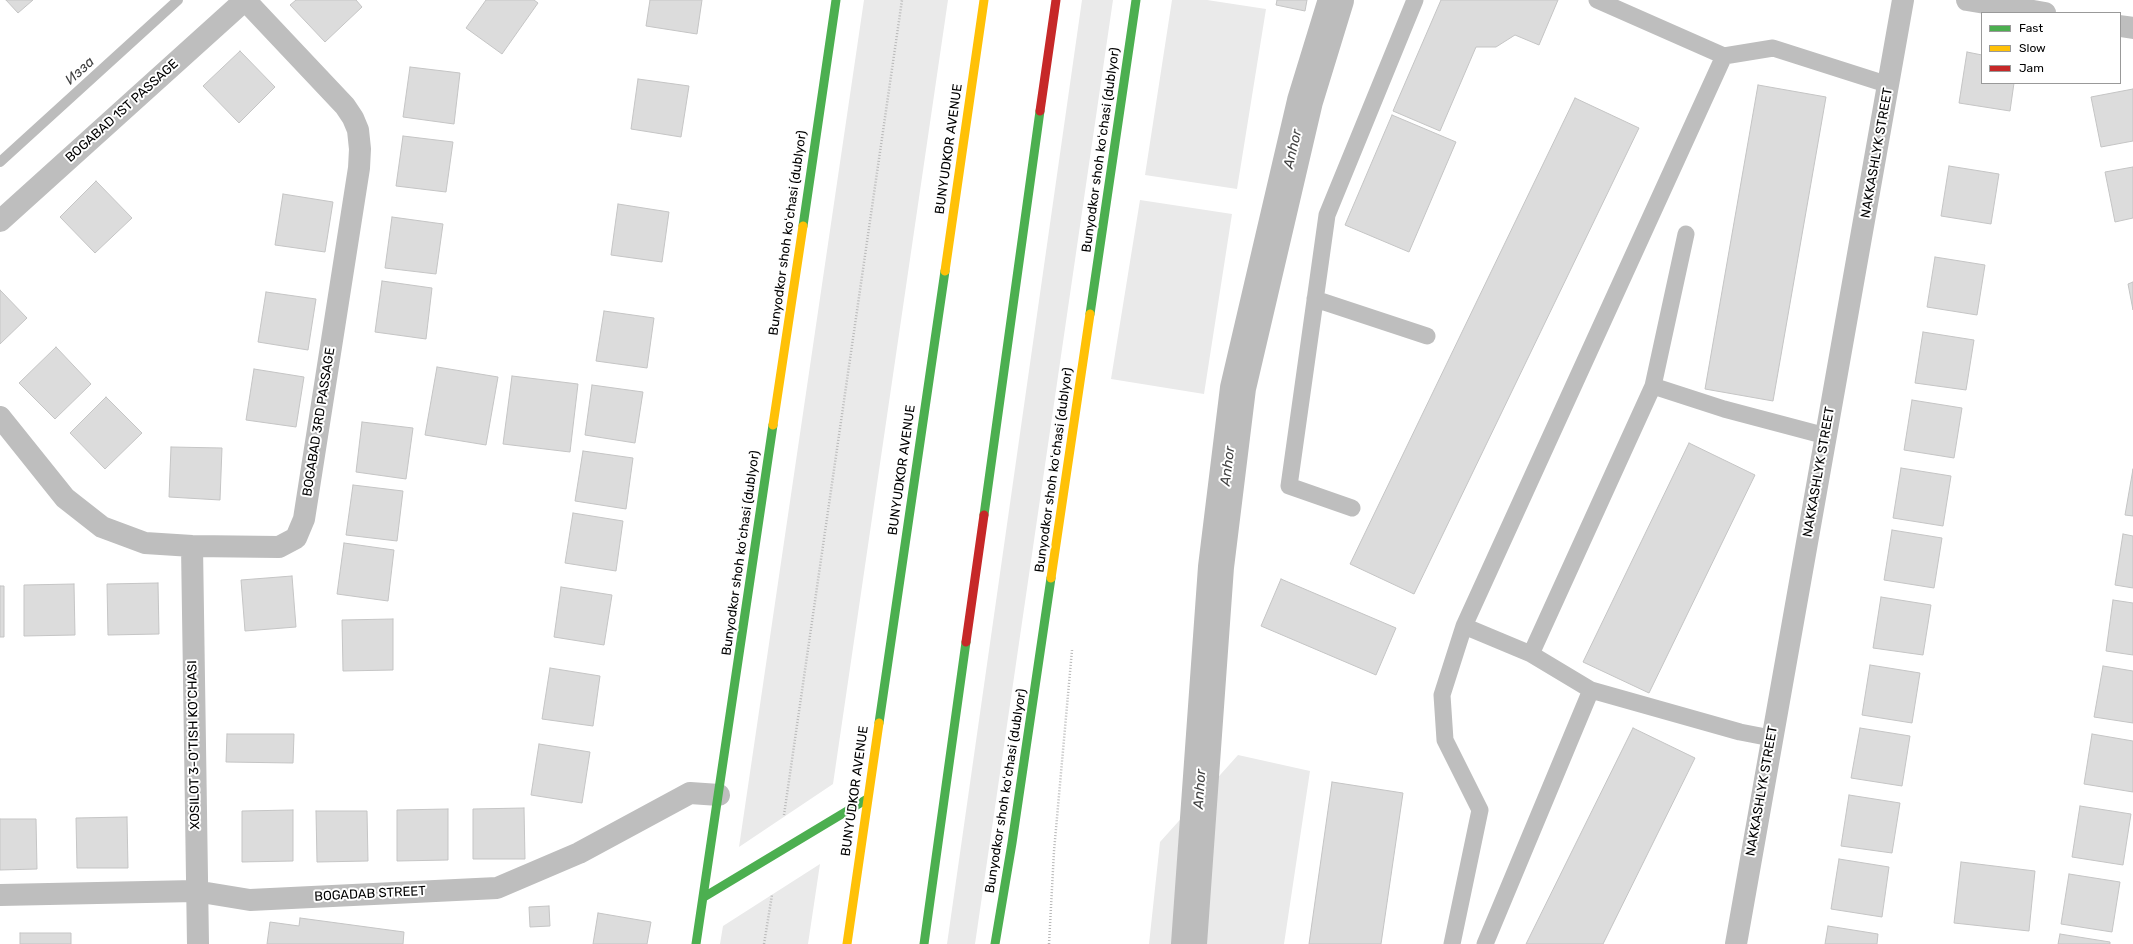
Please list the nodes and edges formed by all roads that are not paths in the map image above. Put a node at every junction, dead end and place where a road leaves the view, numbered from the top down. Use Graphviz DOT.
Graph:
graph roads {
  1 [pos="245,0"];
  2 [pos="836,0"];
  3 [pos="984,0"];
  4 [pos="1056,0"];
  5 [pos="1136,0"];
  6 [pos="1415,0"];
  7 [pos="1597,0"];
  8 [pos="1904,0"];
  9 [pos="1967,0"];
  10 [pos="2039,12"];
  11 [pos="2121,26"];
  12 [pos="2133,28"];
  13 [pos="1724,56"];
  14 [pos="1889,85"];
  15 [pos="0,221"];
  16 [pos="1686,234"];
  17 [pos="1315,299"];
  18 [pos="1427,336"];
  19 [pos="1653,386"];
  20 [pos="0,417"];
  21 [pos="1826,436"];
  22 [pos="1352,508"];
  23 [pos="192,546"];
  24 [pos="1464,626"];
  25 [pos="1531,654"];
  26 [pos="1591,690"];
  27 [pos="1771,738"];
  28 [pos="719,795"];
  29 [pos="867,799"];
  30 [pos="196,891"];
  31 [pos="0,895"];
  32 [pos="704,897"];
  33 [pos="198,944"];
  34 [pos="696,944"];
  35 [pos="847,944"];
  36 [pos="924,944"];
  37 [pos="995,944"];
  38 [pos="1452,944"];
  39 [pos="1485,944"];
  40 [pos="1736,944"];
  1 -- 15 [label="street, BOGABAD 1ST PASSAGE"];
  1 -- 23 [label="street, BOGABAD 3RD PASSAGE"];
  2 -- 28 [label="main road, Bunyodkor shoh koʻchasi (dublyor)"];
  3 -- 29 [label="main road, BUNYUDKOR AVENUE"];
  4 -- 36 [label="main road"];
  5 -- 37 [label="main road, Bunyodkor shoh koʻchasi (dublyor)"];
  6 -- 17 [label="lane"];
  7 -- 13 [label="lane"];
  8 -- 14 [label="street, NAKKASHLYK STREET"];
  9 -- 10 [label="street"];
  11 -- 12 [label="street"];
  13 -- 14 [label="lane"];
  13 -- 24 [label="lane"];
  14 -- 21 [label="street, NAKKASHLYK STREET"];
  16 -- 19 [label="lane"];
  17 -- 18 [label="lane"];
  17 -- 22 [label="lane"];
  19 -- 21 [label="lane"];
  19 -- 25 [label="lane"];
  20 -- 23 [label="street, BOGABAD 3RD PASSAGE"];
  21 -- 27 [label="street, NAKKASHLYK STREET"];
  23 -- 30 [label="street, XOSILOT 3-O'TISH KO'CHASI"];
  24 -- 25 [label="lane"];
  24 -- 38 [label="lane"];
  25 -- 26 [label="lane"];
  26 -- 27 [label="lane"];
  26 -- 39 [label="lane"];
  27 -- 40 [label="street, NAKKASHLYK STREET"];
  28 -- 30 [label="street, BOGADAB STREET"];
  28 -- 32 [label="main road, Bunyodkor shoh koʻchasi (dublyor)"];
  29 -- 32 [label="main road"];
  29 -- 35 [label="main road, BUNYUDKOR AVENUE"];
  30 -- 31 [label="street, BOGADAB STREET"];
  30 -- 33 [label="street, XOSILOT 3-O'TISH KO'CHASI"];
  32 -- 34 [label="main road, Bunyodkor shoh koʻchasi (dublyor)"];
}
